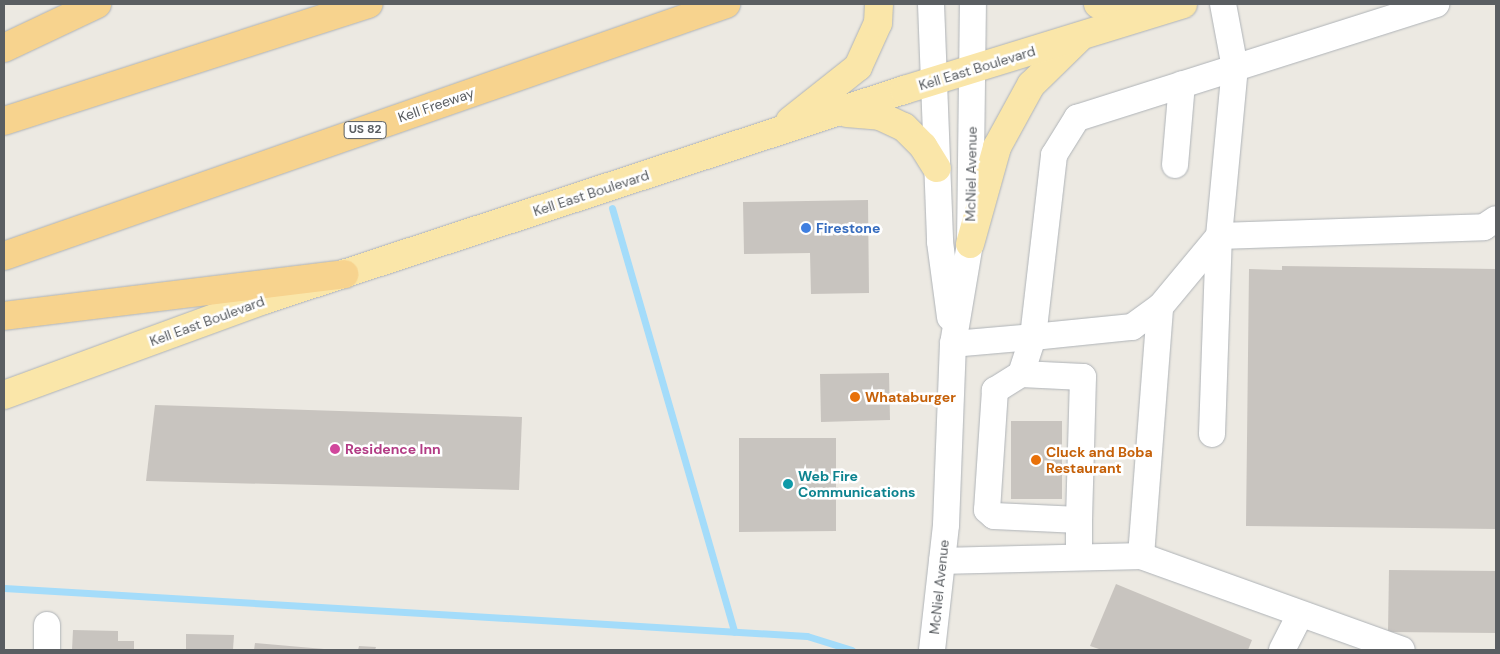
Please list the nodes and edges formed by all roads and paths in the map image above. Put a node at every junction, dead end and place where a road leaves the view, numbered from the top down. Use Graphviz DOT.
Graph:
graph roads {
  1 [pos="97,4"];
  2 [pos="369,4"];
  3 [pos="726,4"];
  4 [pos="879,4"];
  5 [pos="931,4"];
  6 [pos="973,4"];
  7 [pos="1098,4"];
  8 [pos="1183,4"];
  9 [pos="1223,4"];
  10 [pos="1436,4"];
  11 [pos="1154,13"];
  12 [pos="1081,36"];
  13 [pos="4,48"];
  14 [pos="1235,68"];
  15 [pos="973,69"];
  16 [pos="933,81"];
  17 [pos="1182,84"];
  18 [pos="828,115"];
  19 [pos="4,120"];
  20 [pos="775,133"];
  21 [pos="1175,165"];
  22 [pos="937,168"];
  23 [pos="1496,219"];
  24 [pos="1220,236"];
  25 [pos="970,244"];
  26 [pos="4,256"];
  27 [pos="344,274"];
  28 [pos="1160,307"];
  29 [pos="4,316"];
  30 [pos="1034,337"];
  31 [pos="953,344"];
  32 [pos="1021,374"];
  33 [pos="1069,377"];
  34 [pos="4,395"];
  35 [pos="1212,434"];
  36 [pos="990,464"];
  37 [pos="987,510"];
  38 [pos="946,511"];
  39 [pos="1080,520"];
  40 [pos="1141,556"];
  41 [pos="1080,558"];
  42 [pos="942,561"];
  43 [pos="1300,615"];
  44 [pos="47,624"];
  45 [pos="47,650"];
  46 [pos="932,650"];
  47 [pos="1282,650"];
  48 [pos="1402,650"];
  1 -- 13 [label="highway"];
  2 -- 19 [label="highway"];
  3 -- 26 [label="highway, Kell Freeway / US 82"];
  4 -- 20 [label="main road"];
  5 -- 16 [label="street, McNiel Avenue"];
  6 -- 15 [label="street, McNiel Avenue"];
  7 -- 11 [label="main road"];
  8 -- 11 [label="main road, Kell East Boulevard"];
  9 -- 14 [label="street"];
  10 -- 14 [label="street"];
  11 -- 12 [label="main road, Kell East Boulevard"];
  12 -- 15 [label="main road, Kell East Boulevard"];
  12 -- 25 [label="main road"];
  14 -- 17 [label="street"];
  14 -- 24 [label="street"];
  15 -- 16 [label="main road, Kell East Boulevard"];
  15 -- 25 [label="street, McNiel Avenue"];
  16 -- 18 [label="main road, Kell East Boulevard"];
  16 -- 22 [label="street, McNiel Avenue"];
  17 -- 21 [label="street"];
  17 -- 30 [label="street"];
  18 -- 20 [label="main road, Kell East Boulevard"];
  18 -- 22 [label="main road"];
  20 -- 27 [label="main road, Kell East Boulevard"];
  22 -- 31 [label="street, McNiel Avenue"];
  23 -- 24 [label="street"];
  24 -- 28 [label="street"];
  24 -- 35 [label="street"];
  25 -- 31 [label="street, McNiel Avenue"];
  27 -- 29 [label="highway"];
  27 -- 34 [label="main road, Kell East Boulevard"];
  28 -- 30 [label="street"];
  28 -- 40 [label="street"];
  30 -- 31 [label="street"];
  30 -- 32 [label="street"];
  31 -- 38 [label="street, McNiel Avenue"];
  32 -- 33 [label="street"];
  32 -- 36 [label="street"];
  33 -- 36 [label="street"];
  33 -- 39 [label="street"];
  36 -- 37 [label="street"];
  37 -- 38 [label="street"];
  37 -- 39 [label="street"];
  38 -- 42 [label="street, McNiel Avenue"];
  39 -- 41 [label="street"];
  40 -- 41 [label="street"];
  40 -- 43 [label="street"];
  41 -- 42 [label="street"];
  42 -- 46 [label="street, McNiel Avenue"];
  43 -- 47 [label="street"];
  43 -- 48 [label="street"];
  44 -- 45 [label="street"];
}
